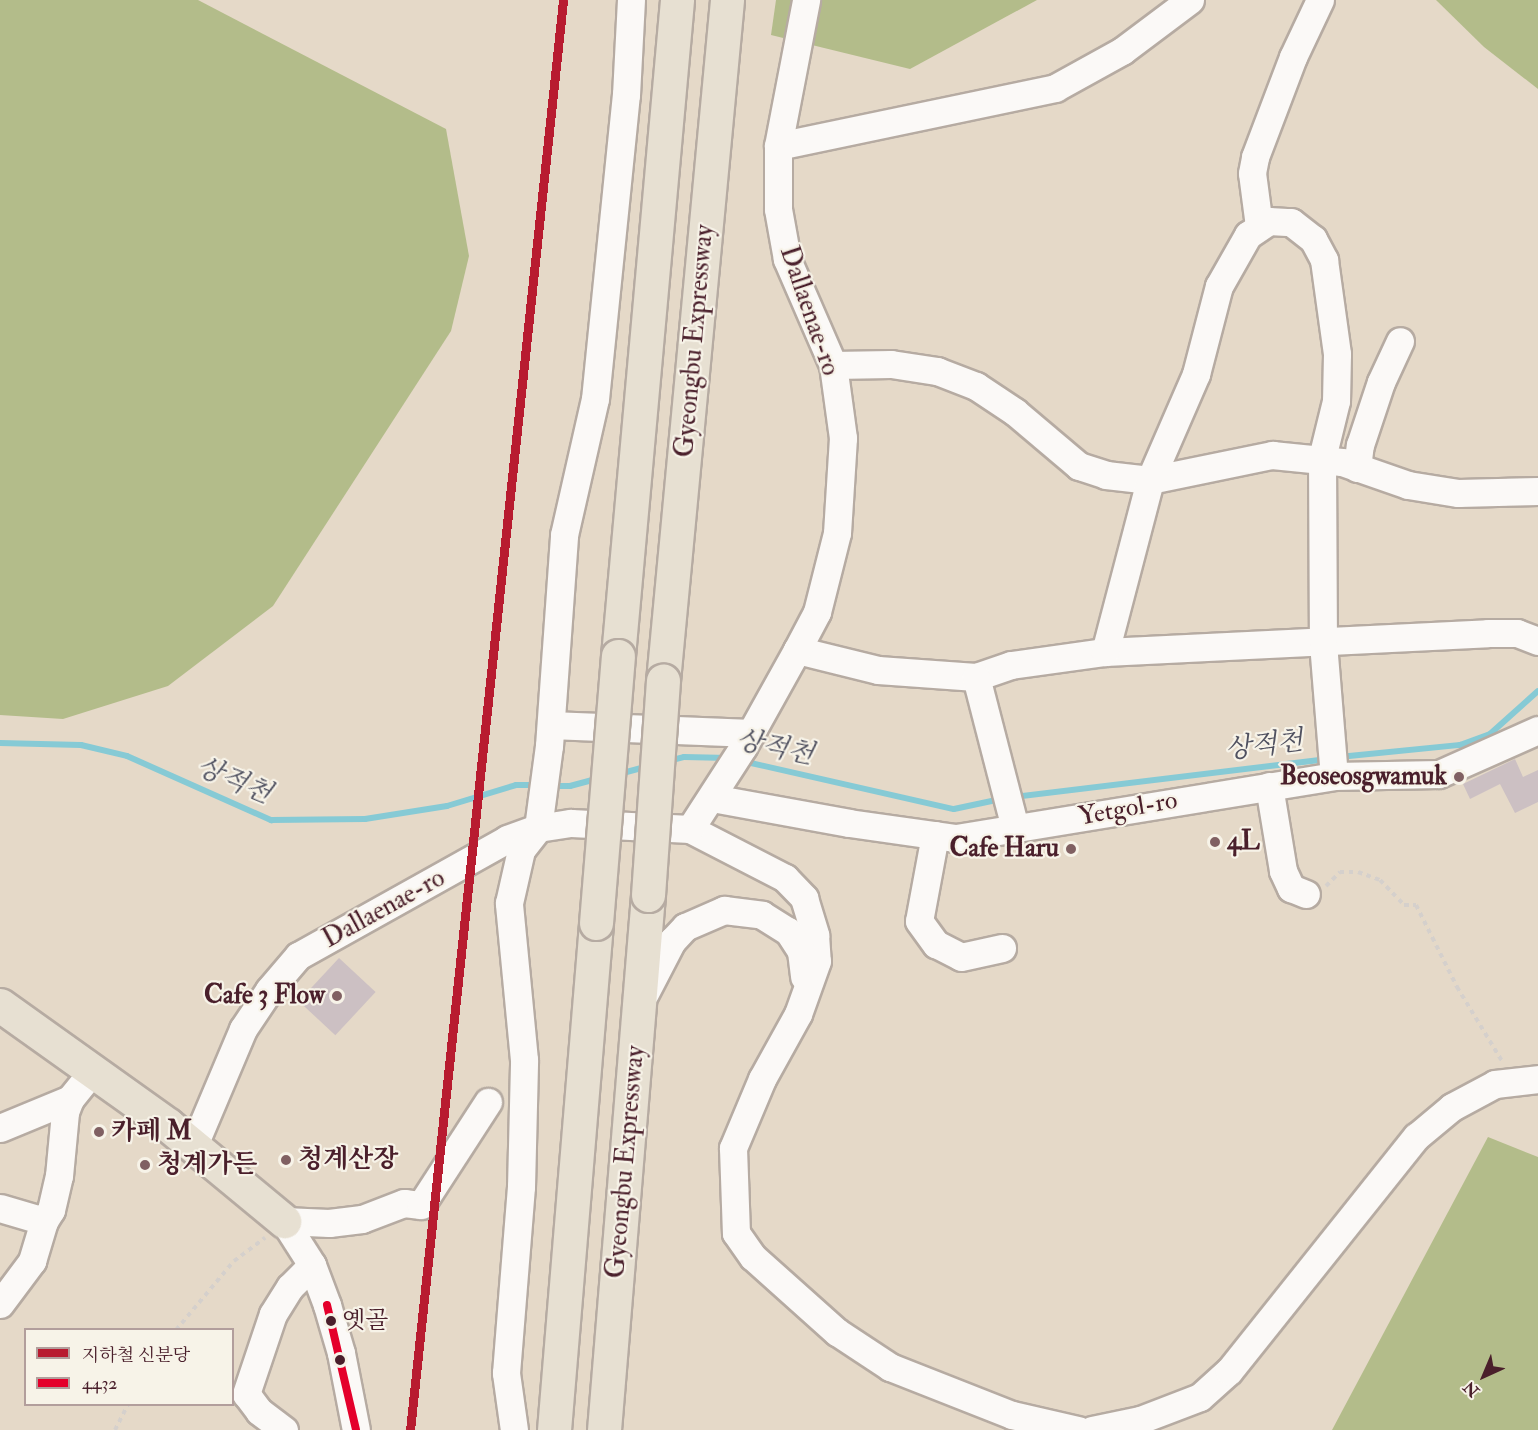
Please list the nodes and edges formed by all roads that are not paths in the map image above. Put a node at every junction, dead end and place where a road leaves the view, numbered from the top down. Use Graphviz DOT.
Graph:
graph roads {
  1 [pos="631,0"];
  2 [pos="677,0"];
  3 [pos="727,0"];
  4 [pos="806,0"];
  5 [pos="1190,0"];
  6 [pos="1320,0"];
  7 [pos="778,146"];
  8 [pos="1258,226"];
  9 [pos="1401,341"];
  10 [pos="833,365"];
  11 [pos="1322,458"];
  12 [pos="1358,468"];
  13 [pos="1150,480"];
  14 [pos="1538,491"];
  15 [pos="1538,640"];
  16 [pos="1323,643"];
  17 [pos="797,650"];
  18 [pos="1105,652"];
  19 [pos="975,677"];
  20 [pos="1538,730"];
  21 [pos="550,736"];
  22 [pos="747,740"];
  23 [pos="1334,776"];
  24 [pos="1269,786"];
  25 [pos="718,788"];
  26 [pos="1010,808"];
  27 [pos="538,828"];
  28 [pos="690,829"];
  29 [pos="935,835"];
  30 [pos="1306,894"];
  31 [pos="1002,948"];
  32 [pos="0,1005"];
  33 [pos="798,1014"];
  34 [pos="638,1018"];
  35 [pos="94,1069"];
  36 [pos="1527,1080"];
  37 [pos="70,1099"];
  38 [pos="488,1102"];
  39 [pos="0,1128"];
  40 [pos="194,1144"];
  41 [pos="0,1208"];
  42 [pos="44,1221"];
  43 [pos="284,1221"];
  44 [pos="312,1265"];
  45 [pos="0,1304"];
  46 [pos="284,1430"];
  47 [pos="356,1430"];
  48 [pos="514,1430"];
  49 [pos="554,1430"];
  50 [pos="604,1430"];
  51 [pos="1078,1430"];
  52 [pos="1092,1430"];
  1 -- 21 [label="street"];
  2 -- 49 [label="main road, Gyeongbu Expressway, bridge"];
  3 -- 34 [label="main road, Gyeongbu Expressway, bridge"];
  4 -- 7 [label="street, Dallaenae-ro"];
  5 -- 7 [label="street"];
  6 -- 8 [label="street"];
  7 -- 10 [label="street, Dallaenae-ro"];
  8 -- 11 [label="street"];
  8 -- 13 [label="street"];
  9 -- 12 [label="street"];
  10 -- 13 [label="street"];
  10 -- 17 [label="street, Dallaenae-ro"];
  11 -- 12 [label="street"];
  11 -- 13 [label="street"];
  11 -- 16 [label="street"];
  12 -- 14 [label="street"];
  13 -- 18 [label="street"];
  15 -- 16 [label="street"];
  16 -- 18 [label="street"];
  16 -- 23 [label="street"];
  17 -- 19 [label="street"];
  17 -- 22 [label="street, Dallaenae-ro"];
  18 -- 19 [label="street"];
  19 -- 26 [label="street"];
  20 -- 23 [label="street, Yetgol-ro"];
  21 -- 22 [label="street"];
  21 -- 27 [label="street"];
  22 -- 25 [label="street, Dallaenae-ro"];
  23 -- 24 [label="street, Yetgol-ro"];
  24 -- 26 [label="street, Yetgol-ro"];
  24 -- 30 [label="street"];
  25 -- 28 [label="street"];
  25 -- 29 [label="street, Yetgol-ro"];
  26 -- 29 [label="street, Yetgol-ro"];
  27 -- 28 [label="street, Dallaenae-ro"];
  27 -- 40 [label="street, Dallaenae-ro"];
  27 -- 48 [label="street"];
  28 -- 33 [label="street"];
  29 -- 31 [label="street"];
  32 -- 35 [label="main road"];
  33 -- 34 [label="street"];
  33 -- 51 [label="street"];
  34 -- 50 [label="main road, Gyeongbu Expressway"];
  35 -- 37 [label="street"];
  35 -- 40 [label="main road"];
  36 -- 52 [label="street"];
  37 -- 39 [label="street"];
  37 -- 42 [label="street"];
  38 -- 43 [label="street"];
  40 -- 43 [label="main road"];
  41 -- 42 [label="street"];
  42 -- 45 [label="street"];
  43 -- 44 [label="street"];
  44 -- 46 [label="street"];
  44 -- 47 [label="street"];
}
